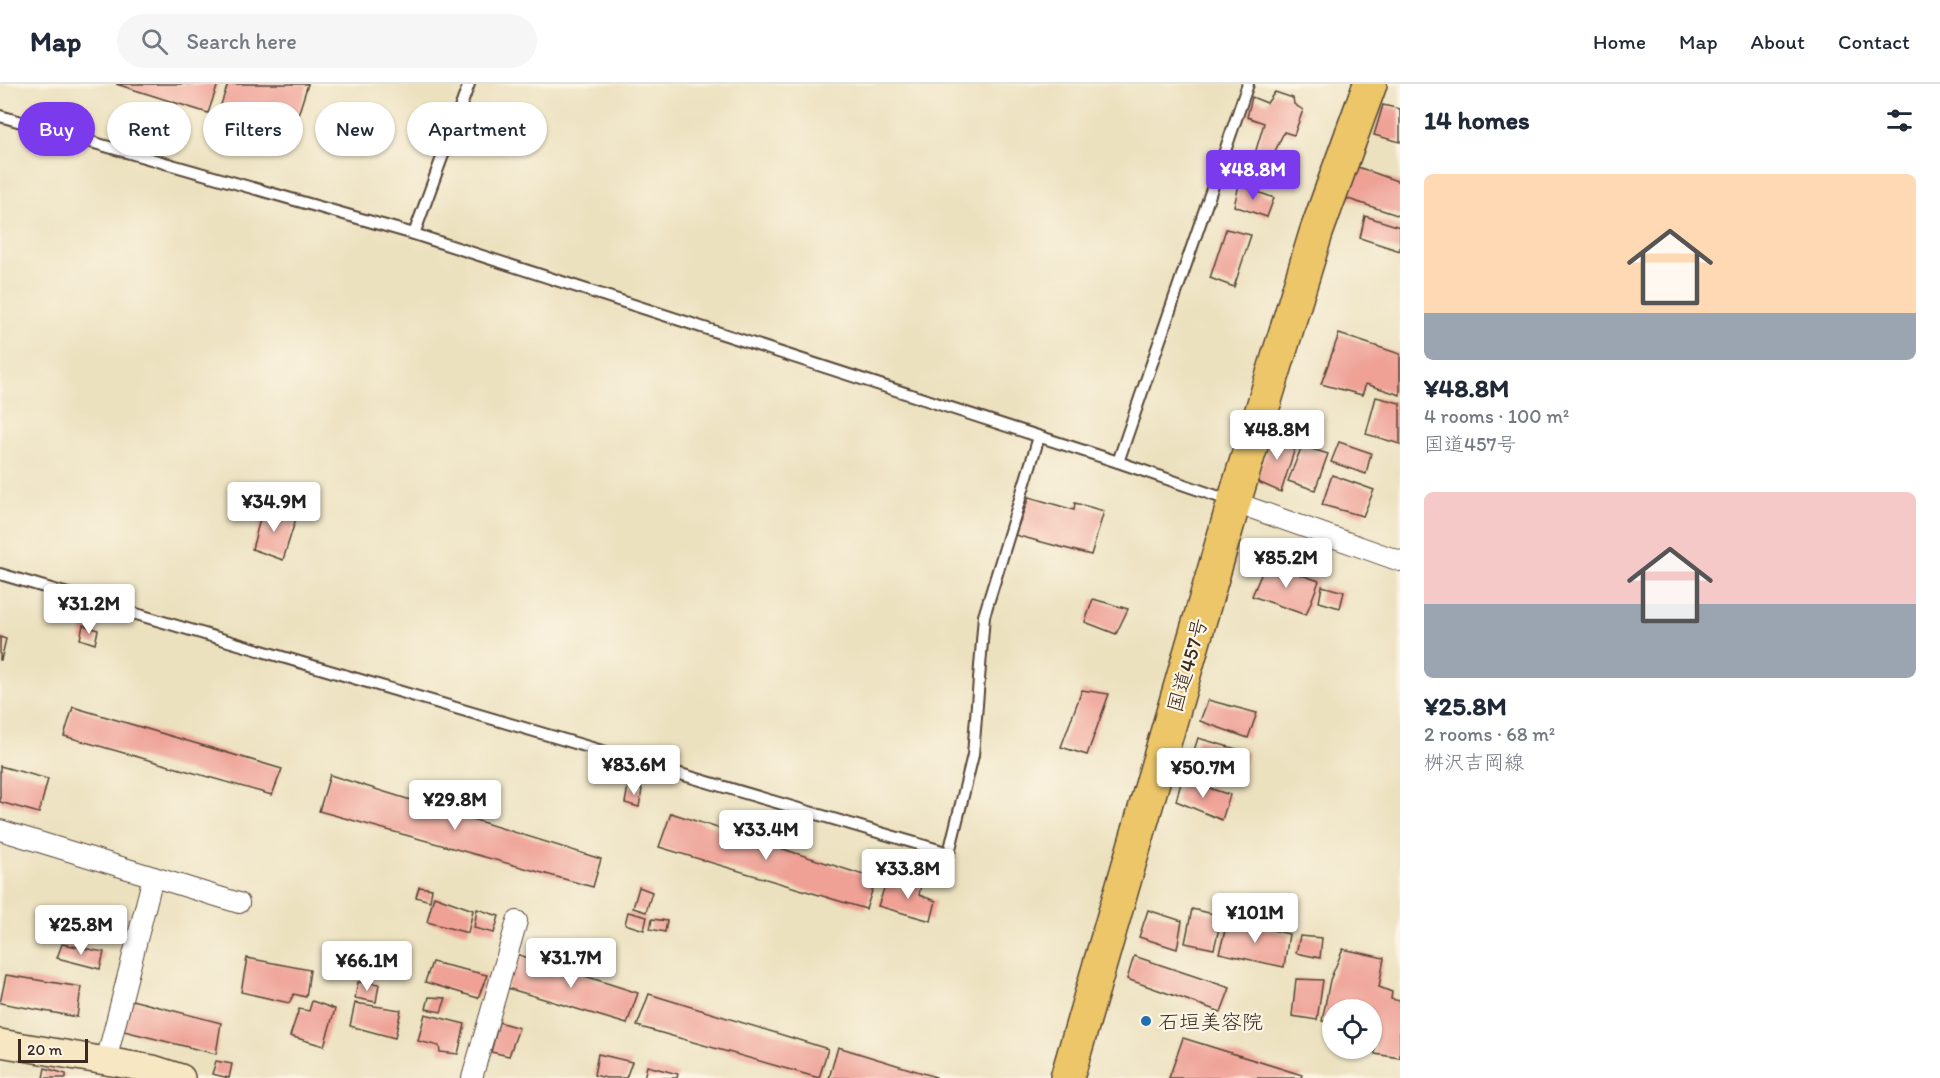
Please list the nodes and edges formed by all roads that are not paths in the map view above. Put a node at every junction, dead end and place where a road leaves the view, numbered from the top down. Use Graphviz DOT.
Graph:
graph roads {
  1 [pos="469,84"];
  2 [pos="1248,84"];
  3 [pos="1370,84"];
  4 [pos="0,116"];
  5 [pos="414,234"];
  6 [pos="1039,437"];
  7 [pos="1118,462"];
  8 [pos="1234,502"];
  9 [pos="1400,561"];
  10 [pos="0,574"];
  11 [pos="0,830"];
  12 [pos="153,877"];
  13 [pos="239,903"];
  14 [pos="517,921"];
  15 [pos="0,1043"];
  16 [pos="106,1061"];
  17 [pos="181,1078"];
  18 [pos="472,1078"];
  19 [pos="1067,1078"];
  1 -- 5 [label="lane"];
  2 -- 7 [label="lane"];
  3 -- 8 [label="highway, 国道457号"];
  4 -- 5 [label="lane"];
  5 -- 6 [label="lane"];
  6 -- 7 [label="lane"];
  6 -- 10 [label="lane"];
  7 -- 8 [label="lane"];
  8 -- 9 [label="street"];
  8 -- 19 [label="highway, 国道457号"];
  11 -- 12 [label="street"];
  12 -- 13 [label="street"];
  12 -- 16 [label="street"];
  14 -- 18 [label="street"];
  15 -- 16 [label="main road"];
  16 -- 17 [label="main road"];
}
